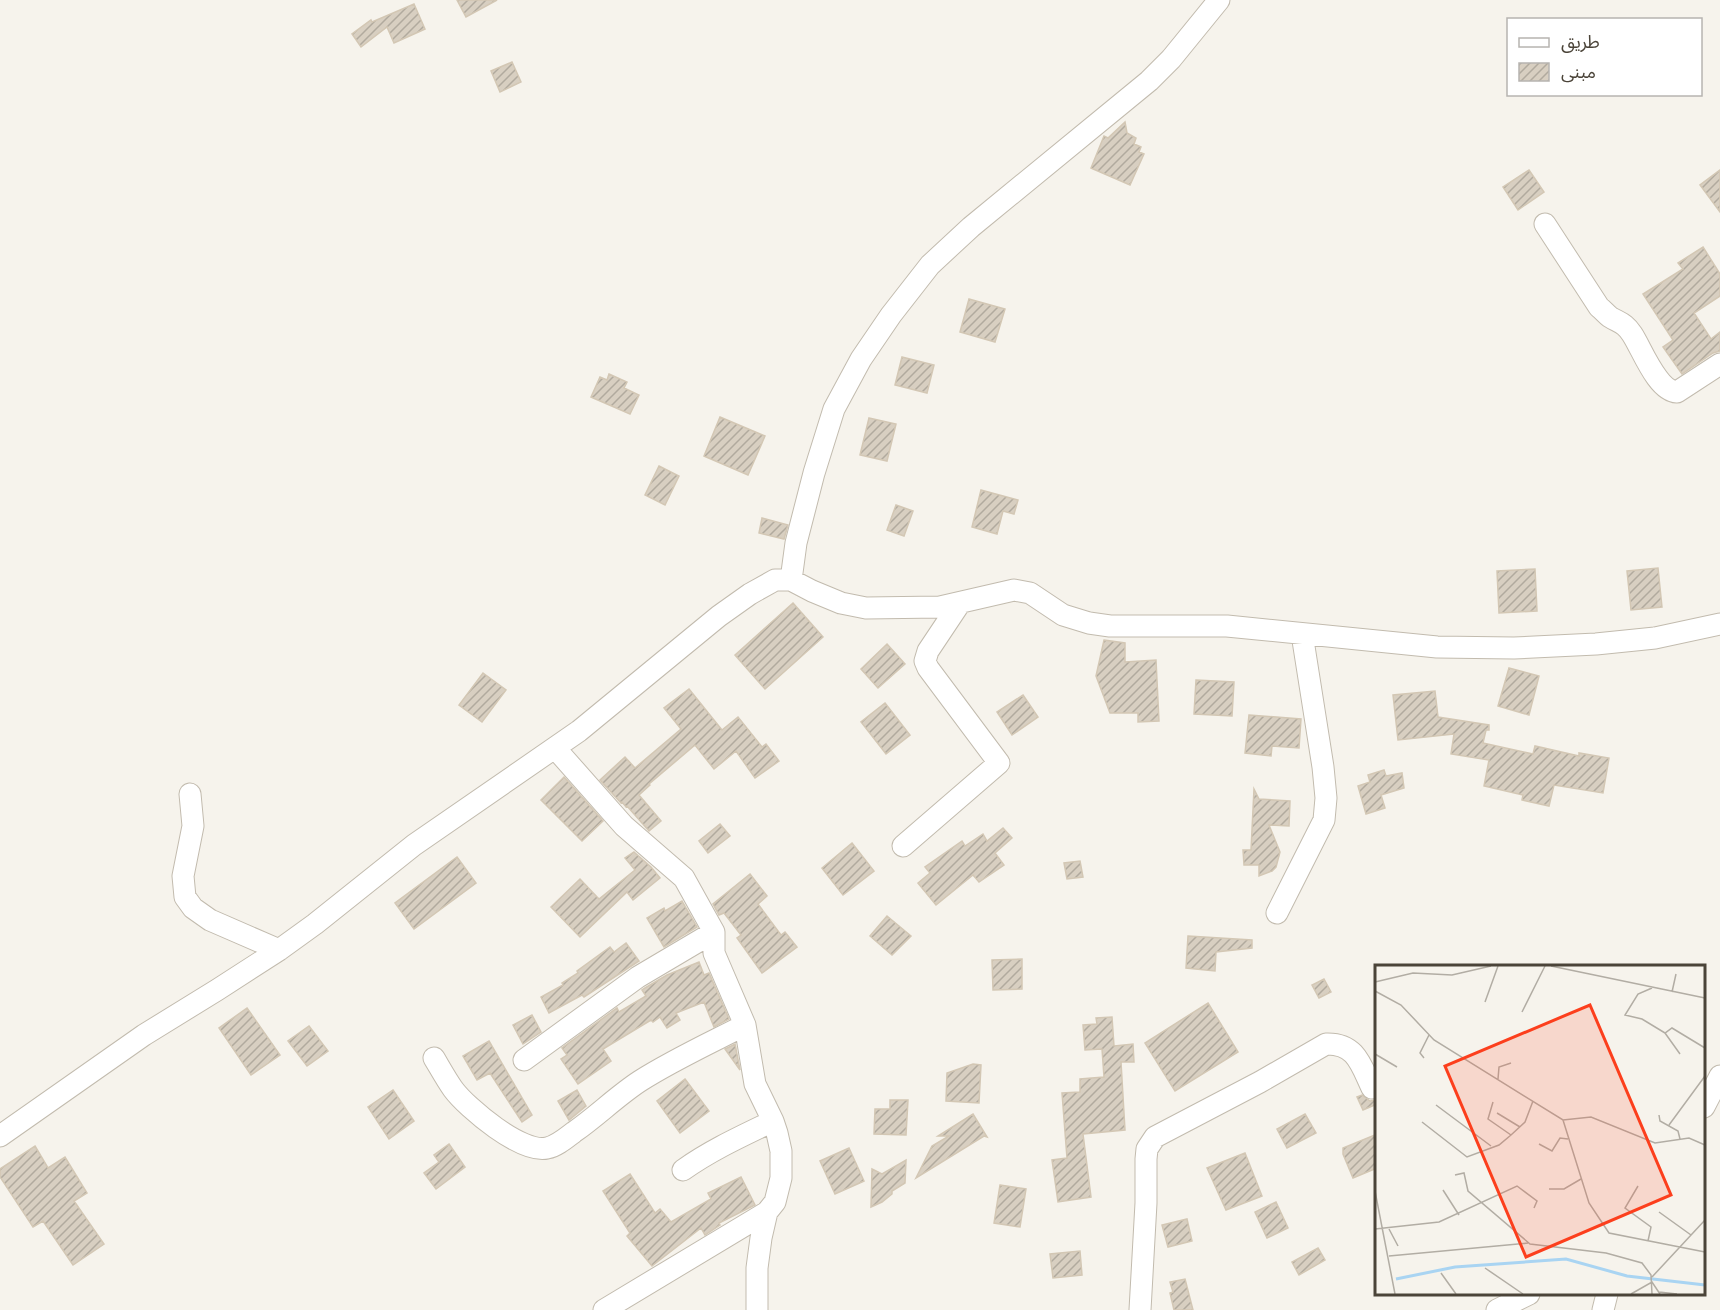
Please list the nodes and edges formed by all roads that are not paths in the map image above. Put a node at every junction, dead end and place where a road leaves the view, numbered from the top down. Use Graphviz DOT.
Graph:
graph roads {
  1 [pos="1219,0"];
  2 [pos="1545,224"];
  3 [pos="1720,364"];
  4 [pos="791,580"];
  5 [pos="960,603"];
  6 [pos="1720,624"];
  7 [pos="1302,634"];
  8 [pos="555,748"];
  9 [pos="190,794"];
  10 [pos="903,846"];
  11 [pos="1277,913"];
  12 [pos="714,932"];
  13 [pos="279,950"];
  14 [pos="745,1025"];
  15 [pos="434,1058"];
  16 [pos="524,1060"];
  17 [pos="1720,1076"];
  18 [pos="1372,1088"];
  19 [pos="1705,1105"];
  20 [pos="773,1121"];
  21 [pos="0,1136"];
  22 [pos="683,1170"];
  23 [pos="767,1212"];
  24 [pos="1525,1295"];
  25 [pos="1607,1295"];
  26 [pos="604,1310"];
  27 [pos="757,1310"];
  28 [pos="1140,1310"];
  29 [pos="1497,1310"];
  30 [pos="1603,1310"];
  1 -- 4 [label="street"];
  2 -- 3 [label="street"];
  4 -- 5 [label="street"];
  4 -- 8 [label="street"];
  5 -- 7 [label="street"];
  5 -- 10 [label="street"];
  6 -- 7 [label="street"];
  7 -- 11 [label="street"];
  8 -- 12 [label="street"];
  8 -- 13 [label="street"];
  9 -- 13 [label="street"];
  12 -- 14 [label="street"];
  12 -- 16 [label="street"];
  13 -- 21 [label="street"];
  14 -- 15 [label="street"];
  14 -- 20 [label="street"];
  17 -- 19 [label="street"];
  18 -- 28 [label="street"];
  20 -- 22 [label="street"];
  20 -- 23 [label="street"];
  23 -- 26 [label="street"];
  23 -- 27 [label="street"];
  24 -- 29 [label="street"];
  25 -- 30 [label="street"];
}
